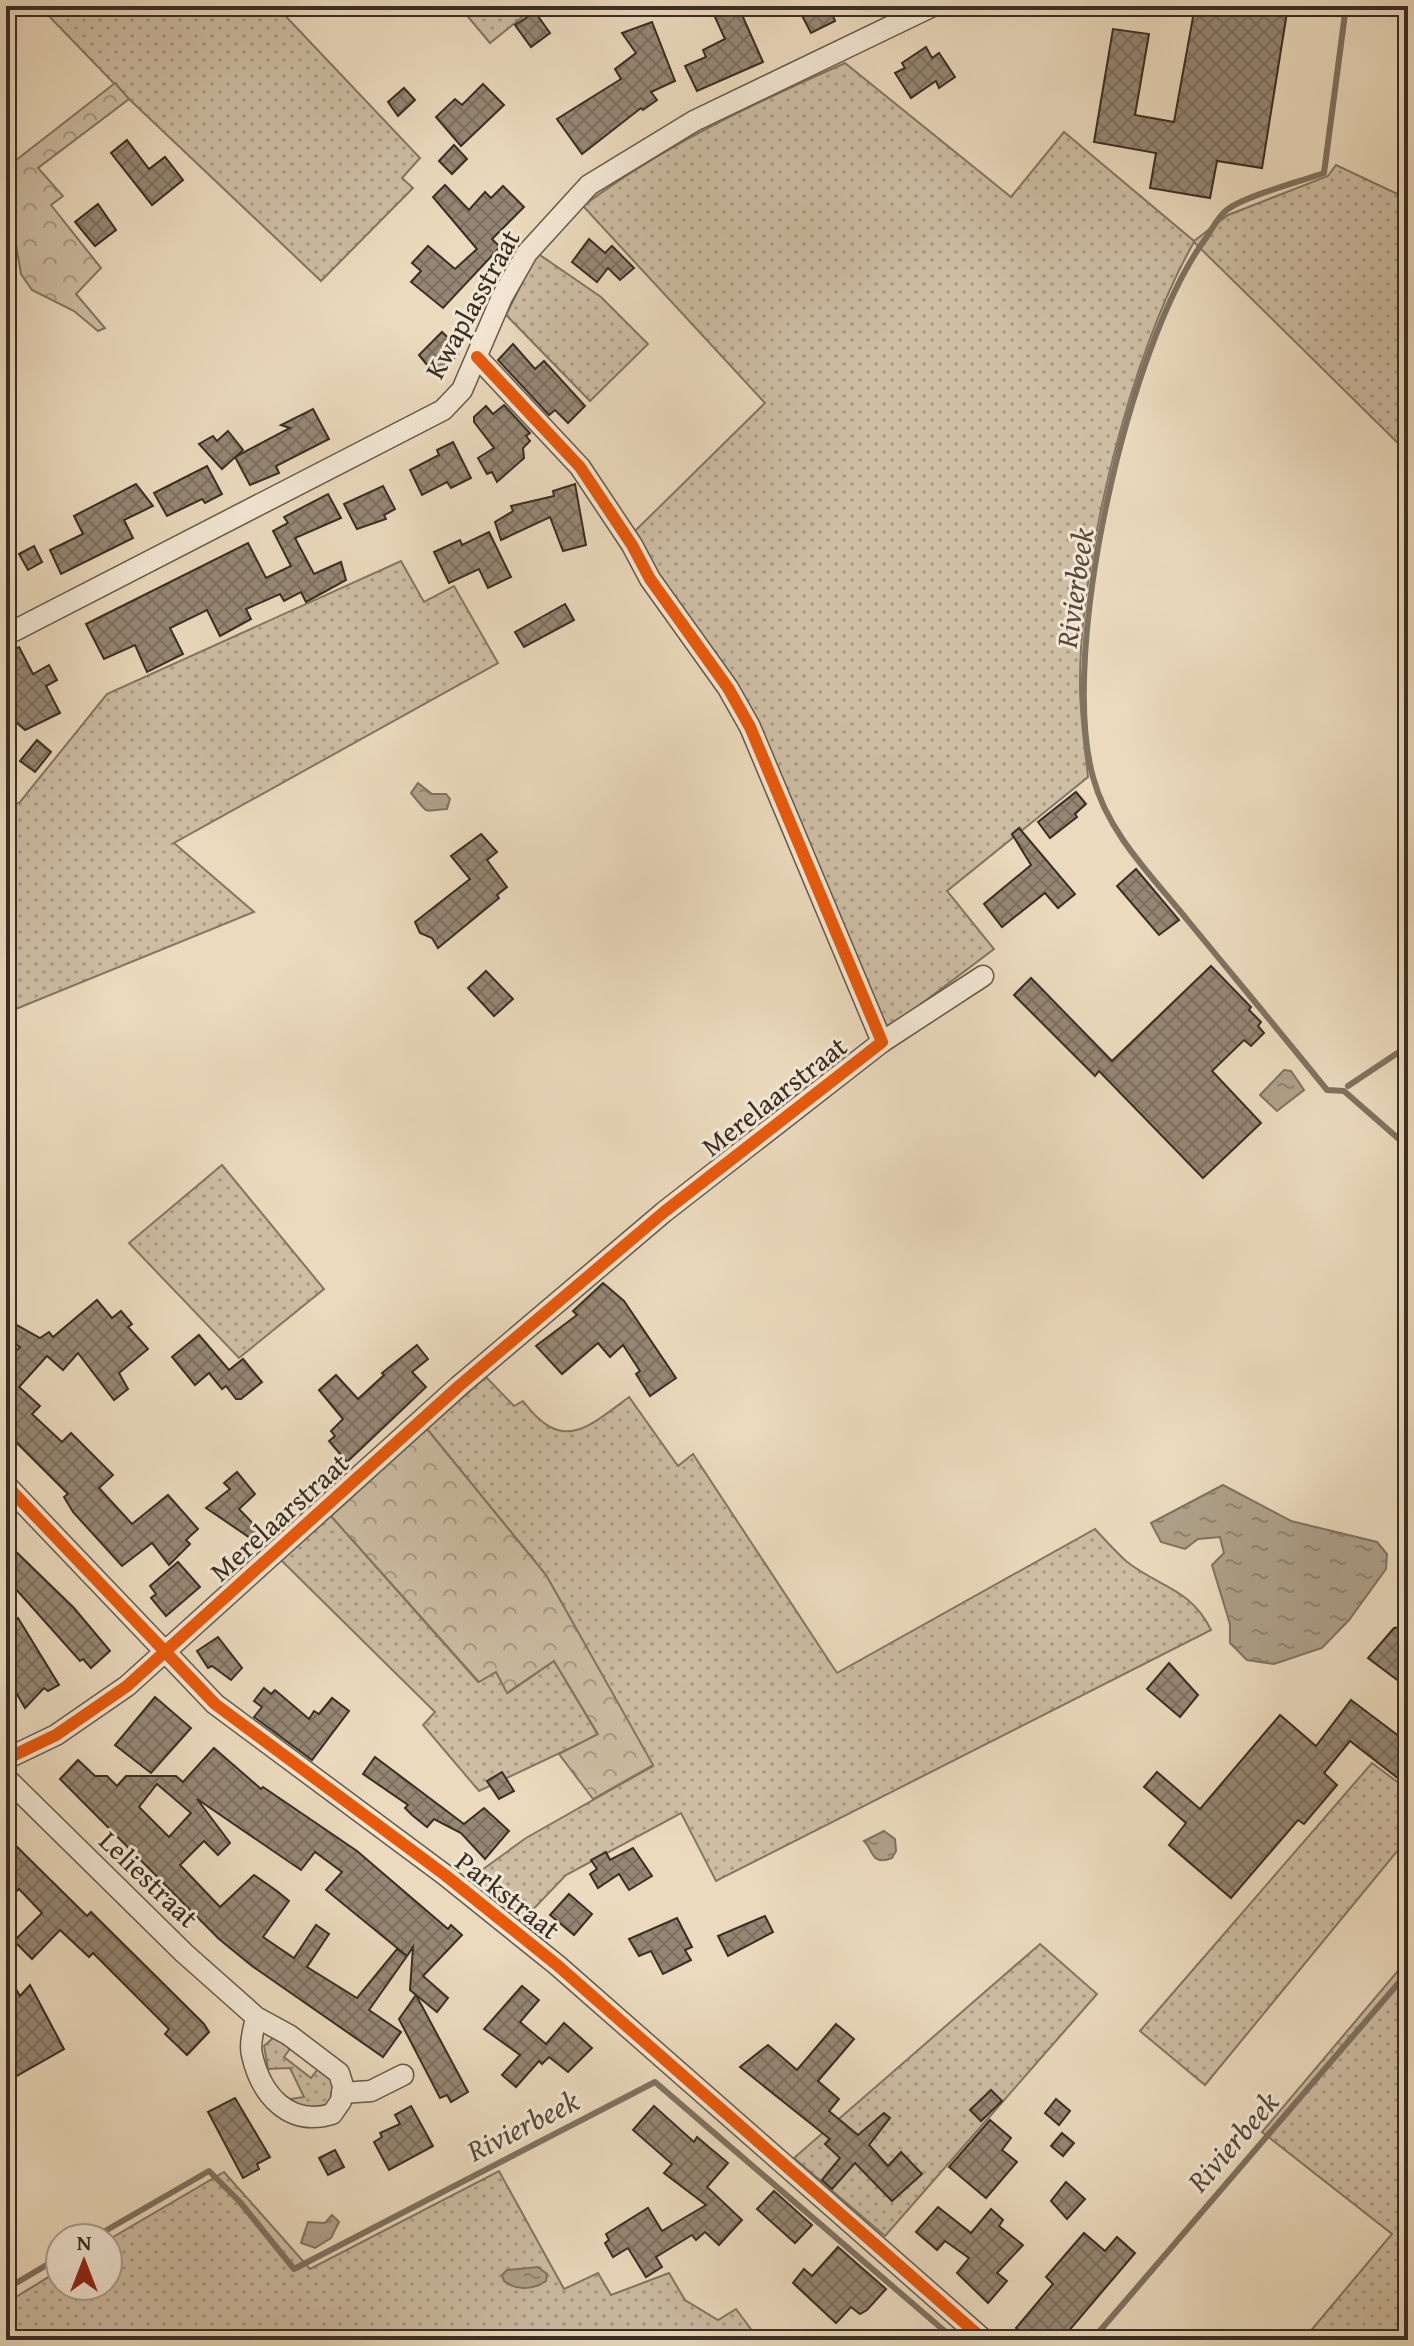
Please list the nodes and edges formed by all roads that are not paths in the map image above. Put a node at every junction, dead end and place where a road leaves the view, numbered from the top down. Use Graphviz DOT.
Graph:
graph roads {
  1 [pos="933,6"];
  2 [pos="477,357"];
  3 [pos="6,635"];
  4 [pos="983,976"];
  5 [pos="882,1042"];
  6 [pos="6,1485"];
  7 [pos="163,1653"];
  8 [pos="6,1759"];
  9 [pos="6,1778"];
  10 [pos="256,2017"];
  11 [pos="403,2075"];
  12 [pos="342,2093"];
  13 [pos="984,2340"];
  1 -- 2 [label="street, Kwaplasstraat"];
  2 -- 3 [label="street, Kwaplasstraat"];
  2 -- 5 [label="street, Merelaarstraat"];
  4 -- 5 [label="street, Merelaarstraat"];
  5 -- 7 [label="street, Merelaarstraat"];
  6 -- 7 [label="street, Parkstraat"];
  7 -- 8 [label="street, Merelaarstraat"];
  7 -- 13 [label="street, Parkstraat"];
  9 -- 10 [label="street, Leliestraat"];
  10 -- 12 [label="street, Leliestraat"];
  10 -- 12 [label="street"];
  11 -- 12 [label="street"];
}
